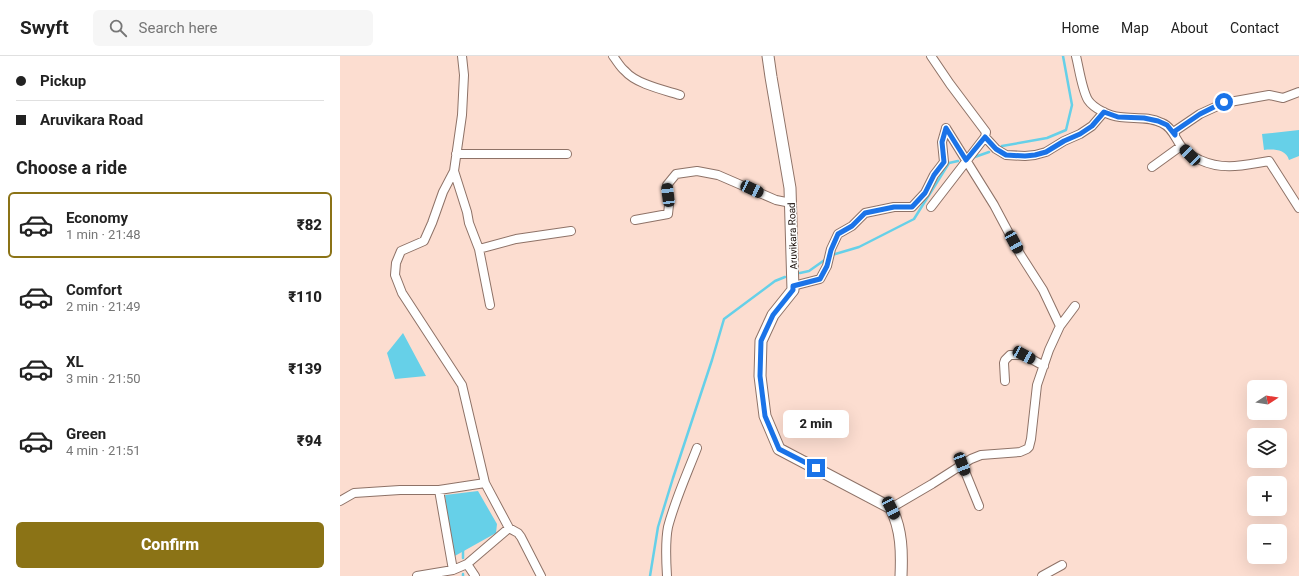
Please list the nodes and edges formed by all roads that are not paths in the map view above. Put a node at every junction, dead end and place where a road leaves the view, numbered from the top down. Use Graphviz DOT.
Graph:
graph roads {
  1 [pos="462,56"];
  2 [pos="613,56"];
  3 [pos="768,56"];
  4 [pos="931,56"];
  5 [pos="1076,56"];
  6 [pos="1299,92"];
  7 [pos="680,95"];
  8 [pos="1104,112"];
  9 [pos="1175,135"];
  10 [pos="985,137"];
  11 [pos="1181,146"];
  12 [pos="456,154"];
  13 [pos="567,154"];
  14 [pos="966,160"];
  15 [pos="1152,167"];
  16 [pos="454,171"];
  17 [pos="791,204"];
  18 [pos="930,207"];
  19 [pos="1299,208"];
  20 [pos="635,220"];
  21 [pos="571,231"];
  22 [pos="479,249"];
  23 [pos="793,286"];
  24 [pos="490,305"];
  25 [pos="1075,306"];
  26 [pos="1060,326"];
  27 [pos="1044,366"];
  28 [pos="1005,381"];
  29 [pos="697,448"];
  30 [pos="962,464"];
  31 [pos="485,483"];
  32 [pos="439,490"];
  33 [pos="340,501"];
  34 [pos="979,506"];
  35 [pos="891,508"];
  36 [pos="509,528"];
  37 [pos="467,564"];
  38 [pos="1062,566"];
  39 [pos="453,570"];
  40 [pos="417,576"];
  41 [pos="475,576"];
  42 [pos="541,576"];
  43 [pos="666,576"];
  44 [pos="901,576"];
  45 [pos="1042,576"];
  1 -- 12 [label="street"];
  2 -- 7 [label="street"];
  3 -- 17 [label="main road, Aruvikara Road"];
  4 -- 10 [label="street"];
  5 -- 8 [label="street"];
  6 -- 9 [label="street"];
  8 -- 9 [label="street"];
  8 -- 10 [label="street"];
  9 -- 11 [label="street"];
  10 -- 14 [label="street"];
  11 -- 15 [label="street"];
  11 -- 19 [label="street"];
  12 -- 13 [label="street"];
  12 -- 16 [label="street"];
  14 -- 18 [label="street"];
  14 -- 23 [label="street"];
  14 -- 26 [label="street"];
  16 -- 22 [label="street"];
  16 -- 31 [label="street"];
  17 -- 20 [label="street"];
  17 -- 23 [label="main road, Aruvikara Road"];
  21 -- 22 [label="street"];
  22 -- 24 [label="street"];
  23 -- 35 [label="main road"];
  25 -- 26 [label="street"];
  26 -- 27 [label="street"];
  27 -- 28 [label="street"];
  27 -- 30 [label="street"];
  29 -- 43 [label="street"];
  30 -- 34 [label="street"];
  30 -- 35 [label="street"];
  31 -- 32 [label="street"];
  31 -- 36 [label="street"];
  32 -- 33 [label="street"];
  32 -- 39 [label="street"];
  35 -- 44 [label="main road"];
  36 -- 37 [label="street"];
  36 -- 42 [label="street"];
  37 -- 39 [label="street"];
  37 -- 41 [label="street"];
  38 -- 45 [label="street"];
  39 -- 40 [label="street"];
}
